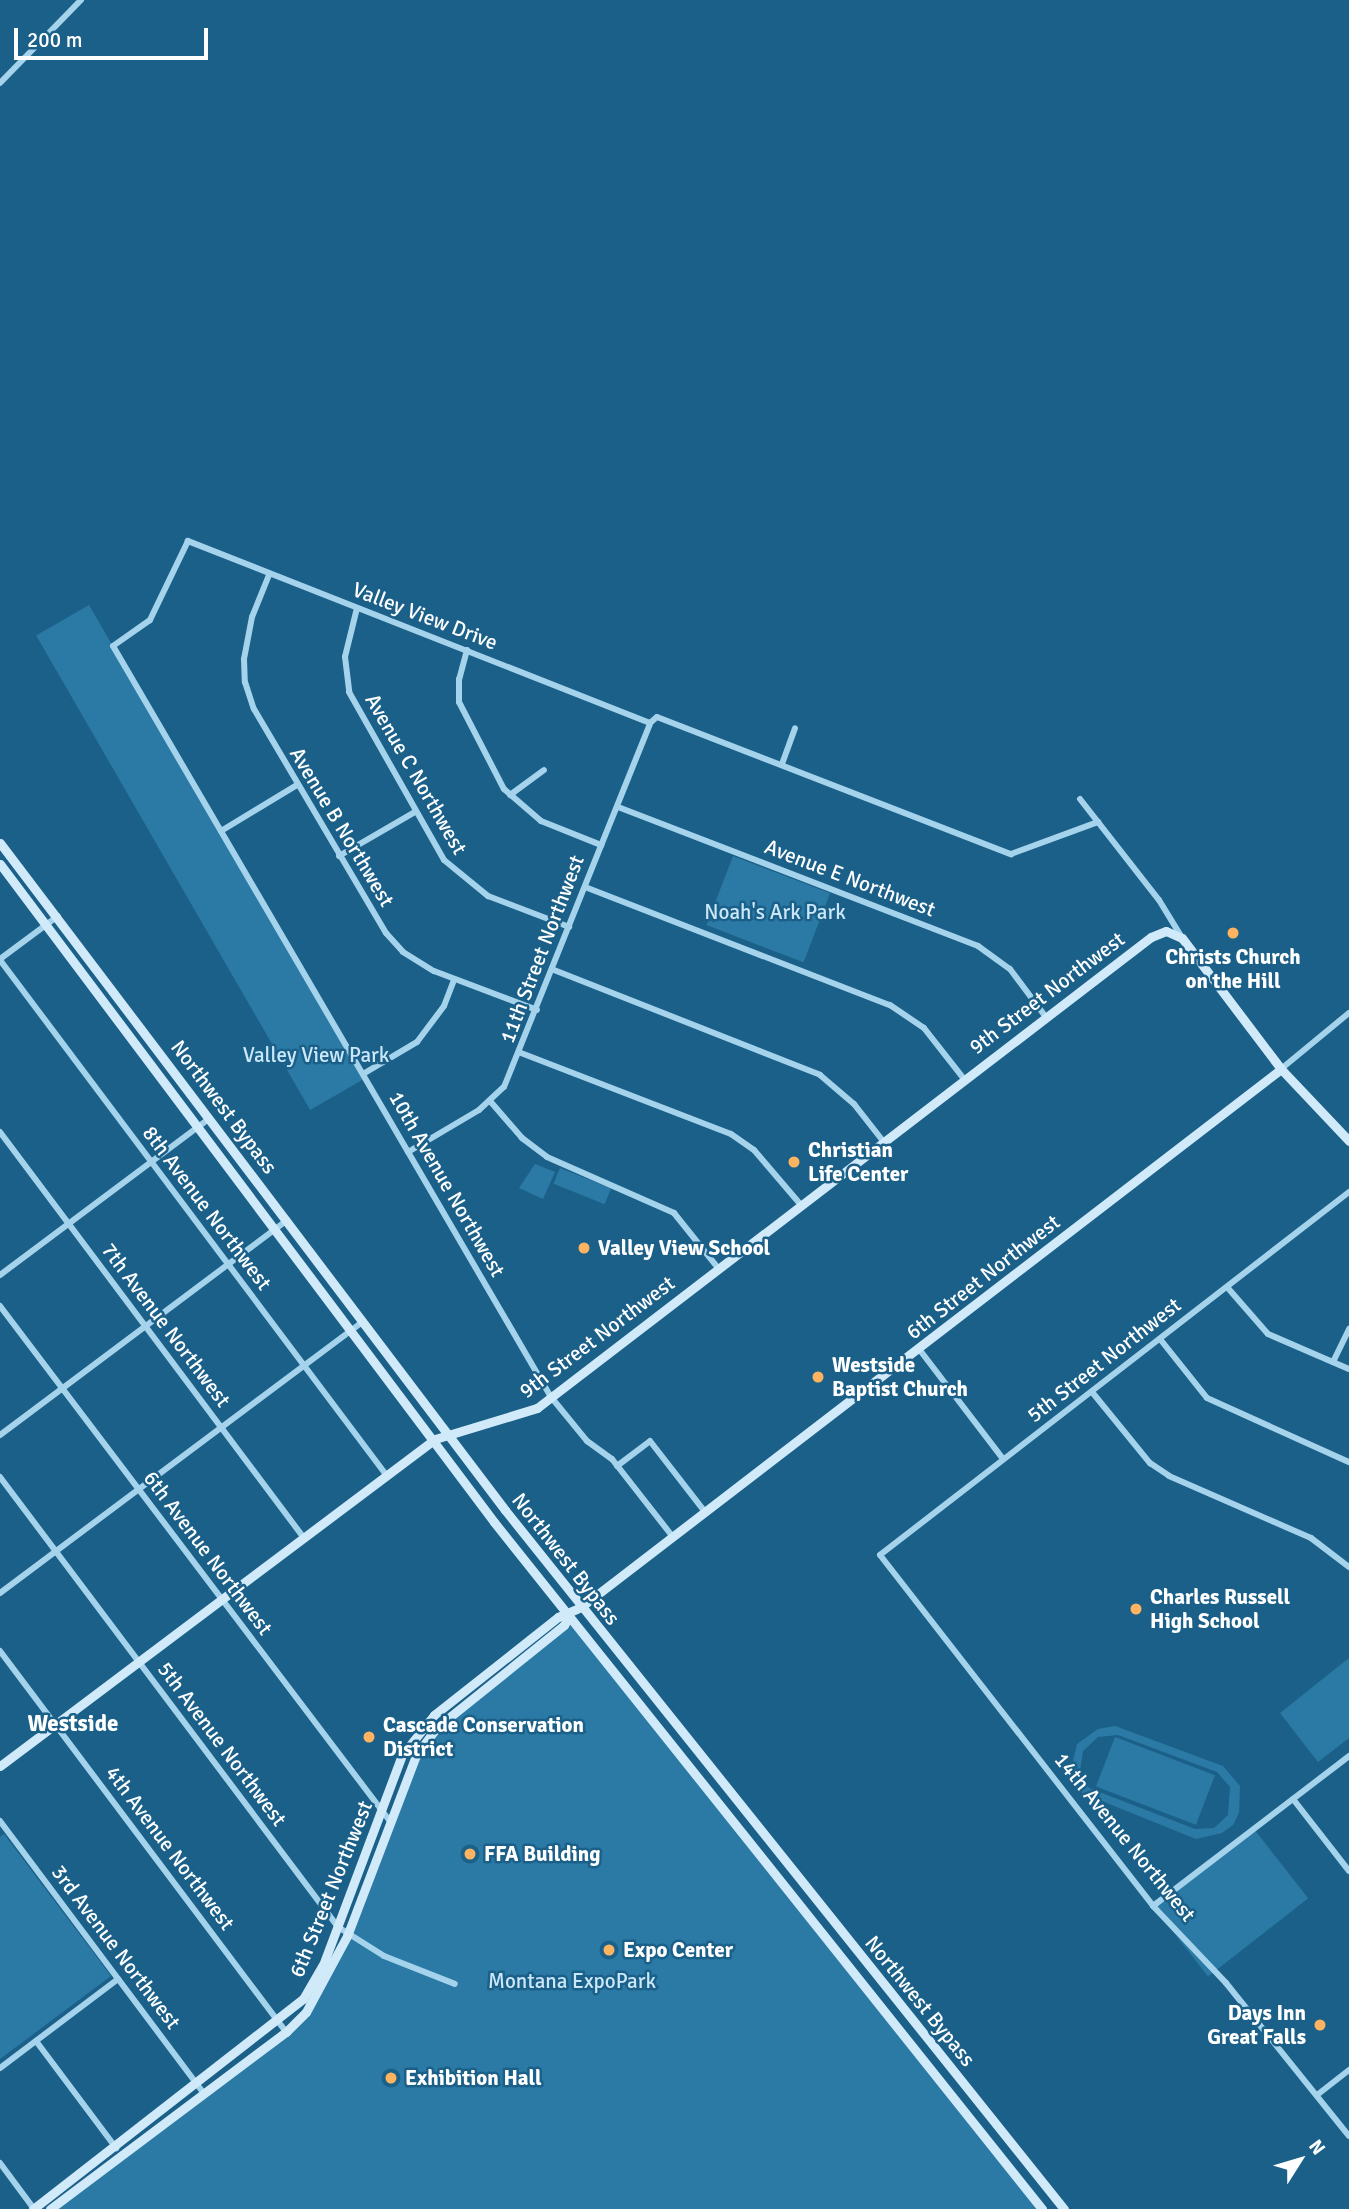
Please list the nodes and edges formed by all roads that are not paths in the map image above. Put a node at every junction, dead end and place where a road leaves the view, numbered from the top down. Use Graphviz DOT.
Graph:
graph roads {
  1 [pos="81,0"];
  2 [pos="0,83"];
  3 [pos="269,575"];
  4 [pos="356,608"];
  5 [pos="113,646"];
  6 [pos="467,650"];
  7 [pos="650,723"];
  8 [pos="795,728"];
  9 [pos="782,764"];
  10 [pos="544,770"];
  11 [pos="297,785"];
  12 [pos="510,795"];
  13 [pos="1080,799"];
  14 [pos="618,807"];
  15 [pos="415,812"];
  16 [pos="1098,822"];
  17 [pos="221,831"];
  18 [pos="0,843"];
  19 [pos="601,845"];
  20 [pos="340,856"];
  21 [pos="0,864"];
  22 [pos="585,887"];
  23 [pos="58,916"];
  24 [pos="47,923"];
  25 [pos="569,927"];
  26 [pos="1182,938"];
  27 [pos="0,959"];
  28 [pos="554,970"];
  29 [pos="454,980"];
  30 [pos="537,1010"];
  31 [pos="1045,1016"];
  32 [pos="1348,1016"];
  33 [pos="521,1053"];
  34 [pos="1281,1069"];
  35 [pos="363,1074"];
  36 [pos="964,1079"];
  37 [pos="491,1101"];
  38 [pos="210,1118"];
  39 [pos="201,1126"];
  40 [pos="0,1132"];
  41 [pos="883,1141"];
  42 [pos="1349,1141"];
  43 [pos="408,1152"];
  44 [pos="152,1162"];
  45 [pos="1349,1192"];
  46 [pos="801,1205"];
  47 [pos="288,1220"];
  48 [pos="69,1224"];
  49 [pos="276,1228"];
  50 [pos="228,1265"];
  51 [pos="719,1268"];
  52 [pos="0,1275"];
  53 [pos="1227,1287"];
  54 [pos="0,1306"];
  55 [pos="363,1321"];
  56 [pos="145,1326"];
  57 [pos="1349,1329"];
  58 [pos="351,1330"];
  59 [pos="1160,1339"];
  60 [pos="919,1349"];
  61 [pos="1333,1362"];
  62 [pos="303,1365"];
  63 [pos="1349,1369"];
  64 [pos="62,1388"];
  65 [pos="1092,1392"];
  66 [pos="551,1398"];
  67 [pos="220,1427"];
  68 [pos="448,1433"];
  69 [pos="0,1435"];
  70 [pos="435,1440"];
  71 [pos="1003,1459"];
  72 [pos="1349,1462"];
  73 [pos="617,1466"];
  74 [pos="387,1476"];
  75 [pos="0,1477"];
  76 [pos="138,1490"];
  77 [pos="705,1512"];
  78 [pos="673,1537"];
  79 [pos="304,1538"];
  80 [pos="55,1551"];
  81 [pos="880,1555"];
  82 [pos="1349,1567"];
  83 [pos="0,1593"];
  84 [pos="221,1600"];
  85 [pos="581,1607"];
  86 [pos="569,1616"];
  87 [pos="0,1651"];
  88 [pos="139,1662"];
  89 [pos="55,1725"];
  90 [pos="1349,1756"];
  91 [pos="0,1766"];
  92 [pos="1293,1799"];
  93 [pos="381,1813"];
  94 [pos="389,1820"];
  95 [pos="0,1821"];
  96 [pos="1349,1871"];
  97 [pos="1153,1906"];
  98 [pos="338,1927"];
  99 [pos="347,1936"];
  100 [pos="118,1979"];
  101 [pos="455,1984"];
  102 [pos="279,2022"];
  103 [pos="286,2032"];
  104 [pos="36,2041"];
  105 [pos="0,2068"];
  106 [pos="1349,2070"];
  107 [pos="196,2084"];
  108 [pos="204,2094"];
  109 [pos="1317,2095"];
  110 [pos="1349,2136"];
  111 [pos="115,2146"];
  112 [pos="121,2155"];
  113 [pos="0,2163"];
  114 [pos="34,2209"];
  115 [pos="50,2209"];
  116 [pos="1042,2209"];
  117 [pos="1064,2209"];
  1 -- 2 [label="street"];
  3 -- 4 [label="street, Valley View Drive"];
  3 -- 5 [label="street, Valley View Drive"];
  3 -- 11 [label="street, Avenue B Northwest"];
  4 -- 6 [label="street, Valley View Drive"];
  4 -- 15 [label="street, Avenue C Northwest"];
  5 -- 17 [label="street, 10th Avenue Northwest"];
  6 -- 7 [label="street, Valley View Drive"];
  6 -- 12 [label="street"];
  7 -- 9 [label="street, 11th Street Northwest"];
  7 -- 14 [label="street, 11th Street Northwest"];
  8 -- 9 [label="street"];
  9 -- 16 [label="street"];
  10 -- 12 [label="street"];
  11 -- 17 [label="street"];
  11 -- 20 [label="street, Avenue B Northwest"];
  12 -- 19 [label="street"];
  13 -- 16 [label="street"];
  14 -- 19 [label="street, 11th Street Northwest"];
  14 -- 31 [label="street, Avenue E Northwest"];
  15 -- 20 [label="street"];
  15 -- 25 [label="street, Avenue C Northwest"];
  16 -- 26 [label="street"];
  17 -- 35 [label="street, 10th Avenue Northwest"];
  18 -- 23 [label="main road, Northwest Bypass"];
  19 -- 22 [label="street, 11th Street Northwest"];
  20 -- 29 [label="street, Avenue B Northwest"];
  21 -- 24 [label="main road, Northwest Bypass"];
  22 -- 25 [label="street, 11th Street Northwest"];
  22 -- 36 [label="street"];
  23 -- 24 [label="street"];
  23 -- 38 [label="main road, Northwest Bypass"];
  24 -- 27 [label="street"];
  24 -- 39 [label="main road, Northwest Bypass"];
  25 -- 28 [label="street, 11th Street Northwest"];
  26 -- 31 [label="main road, 9th Street Northwest"];
  26 -- 34 [label="main road"];
  27 -- 44 [label="street, 8th Avenue Northwest"];
  28 -- 30 [label="street, 11th Street Northwest"];
  28 -- 41 [label="street"];
  29 -- 30 [label="street, Avenue B Northwest"];
  29 -- 35 [label="street"];
  30 -- 33 [label="street, 11th Street Northwest"];
  31 -- 36 [label="main road, 9th Street Northwest"];
  32 -- 34 [label="street, 6th Street Northwest"];
  33 -- 37 [label="street, 11th Street Northwest"];
  33 -- 46 [label="street"];
  34 -- 42 [label="main road"];
  34 -- 60 [label="main road, 6th Street Northwest"];
  35 -- 43 [label="street, 10th Avenue Northwest"];
  36 -- 41 [label="main road, 9th Street Northwest"];
  37 -- 43 [label="street, 11th Street Northwest"];
  37 -- 51 [label="street"];
  38 -- 39 [label="street"];
  38 -- 47 [label="main road, Northwest Bypass"];
  39 -- 44 [label="street"];
  39 -- 49 [label="main road, Northwest Bypass"];
  40 -- 48 [label="street, 7th Avenue Northwest"];
  41 -- 46 [label="main road, 9th Street Northwest"];
  43 -- 66 [label="street, 10th Avenue Northwest"];
  44 -- 48 [label="street"];
  44 -- 50 [label="street, 8th Avenue Northwest"];
  45 -- 53 [label="street, 5th Street Northwest"];
  46 -- 51 [label="main road, 9th Street Northwest"];
  47 -- 49 [label="street"];
  47 -- 55 [label="main road, Northwest Bypass"];
  48 -- 52 [label="street"];
  48 -- 56 [label="street, 7th Avenue Northwest"];
  49 -- 50 [label="street"];
  49 -- 58 [label="main road, Northwest Bypass"];
  50 -- 56 [label="street"];
  50 -- 62 [label="street, 8th Avenue Northwest"];
  51 -- 66 [label="main road, 9th Street Northwest"];
  53 -- 59 [label="street, 5th Street Northwest"];
  53 -- 61 [label="street"];
  54 -- 64 [label="street, 6th Avenue Northwest"];
  55 -- 58 [label="street"];
  55 -- 68 [label="main road, Northwest Bypass"];
  56 -- 64 [label="street"];
  56 -- 67 [label="street, 7th Avenue Northwest"];
  57 -- 61 [label="street"];
  58 -- 62 [label="street"];
  58 -- 70 [label="main road, Northwest Bypass"];
  59 -- 65 [label="street, 5th Street Northwest"];
  59 -- 72 [label="street"];
  60 -- 71 [label="street"];
  60 -- 77 [label="main road, 6th Street Northwest"];
  61 -- 63 [label="street"];
  62 -- 67 [label="street"];
  62 -- 74 [label="street, 8th Avenue Northwest"];
  64 -- 69 [label="street"];
  64 -- 76 [label="street, 6th Avenue Northwest"];
  65 -- 71 [label="street, 5th Street Northwest"];
  65 -- 82 [label="street"];
  66 -- 68 [label="main road, 9th Street Northwest"];
  66 -- 73 [label="street, 10th Avenue Northwest"];
  67 -- 76 [label="street"];
  67 -- 79 [label="street, 7th Avenue Northwest"];
  68 -- 70 [label="main road, 9th Street Northwest"];
  68 -- 85 [label="main road, Northwest Bypass"];
  70 -- 74 [label="main road, 9th Street Northwest"];
  70 -- 86 [label="main road, Northwest Bypass"];
  71 -- 81 [label="street, 5th Street Northwest"];
  73 -- 77 [label="street"];
  73 -- 78 [label="street, 10th Avenue Northwest"];
  74 -- 79 [label="main road, 9th Street Northwest"];
  75 -- 80 [label="street, 5th Avenue Northwest"];
  76 -- 80 [label="street"];
  76 -- 84 [label="street, 6th Avenue Northwest"];
  77 -- 78 [label="main road, 6th Street Northwest"];
  78 -- 85 [label="main road, 6th Street Northwest"];
  79 -- 84 [label="main road, 9th Street Northwest"];
  80 -- 83 [label="street"];
  80 -- 88 [label="street, 5th Avenue Northwest"];
  81 -- 97 [label="street, 14th Avenue Northwest"];
  84 -- 88 [label="main road, 9th Street Northwest"];
  84 -- 93 [label="street, 6th Avenue Northwest"];
  85 -- 86 [label="main road, 6th Street Northwest"];
  85 -- 117 [label="main road, Northwest Bypass"];
  86 -- 93 [label="main road, 6th Street Northwest"];
  86 -- 94 [label="main road, 6th Street Northwest"];
  86 -- 116 [label="main road, Northwest Bypass"];
  87 -- 89 [label="street, 4th Avenue Northwest"];
  88 -- 89 [label="main road, 9th Street Northwest"];
  88 -- 98 [label="street, 5th Avenue Northwest"];
  89 -- 91 [label="main road, 9th Street Northwest"];
  89 -- 102 [label="street, 4th Avenue Northwest"];
  90 -- 92 [label="street"];
  92 -- 96 [label="street"];
  92 -- 97 [label="street"];
  93 -- 94 [label="street, 6th Avenue Northwest"];
  93 -- 98 [label="main road, 6th Street Northwest"];
  94 -- 99 [label="main road, 6th Street Northwest"];
  95 -- 100 [label="street, 3rd Avenue Northwest"];
  97 -- 109 [label="street, 14th Avenue Northwest"];
  98 -- 99 [label="street, 5th Avenue Northwest"];
  98 -- 102 [label="main road, 6th Street Northwest"];
  99 -- 101 [label="street, 5th Avenue Northwest"];
  99 -- 103 [label="main road, 6th Street Northwest"];
  100 -- 104 [label="street"];
  100 -- 107 [label="street, 3rd Avenue Northwest"];
  102 -- 103 [label="street, 4th Avenue Northwest"];
  102 -- 107 [label="main road, 6th Street Northwest"];
  103 -- 108 [label="main road, 6th Street Northwest"];
  104 -- 105 [label="street"];
  104 -- 111 [label="street"];
  106 -- 109 [label="street"];
  107 -- 108 [label="street, 3rd Avenue Northwest"];
  107 -- 111 [label="main road, 6th Street Northwest"];
  108 -- 112 [label="main road, 6th Street Northwest"];
  109 -- 110 [label="street, 14th Avenue Northwest"];
  111 -- 112 [label="street"];
  111 -- 114 [label="main road, 6th Street Northwest"];
  112 -- 115 [label="main road, 6th Street Northwest"];
  113 -- 114 [label="street"];
}
